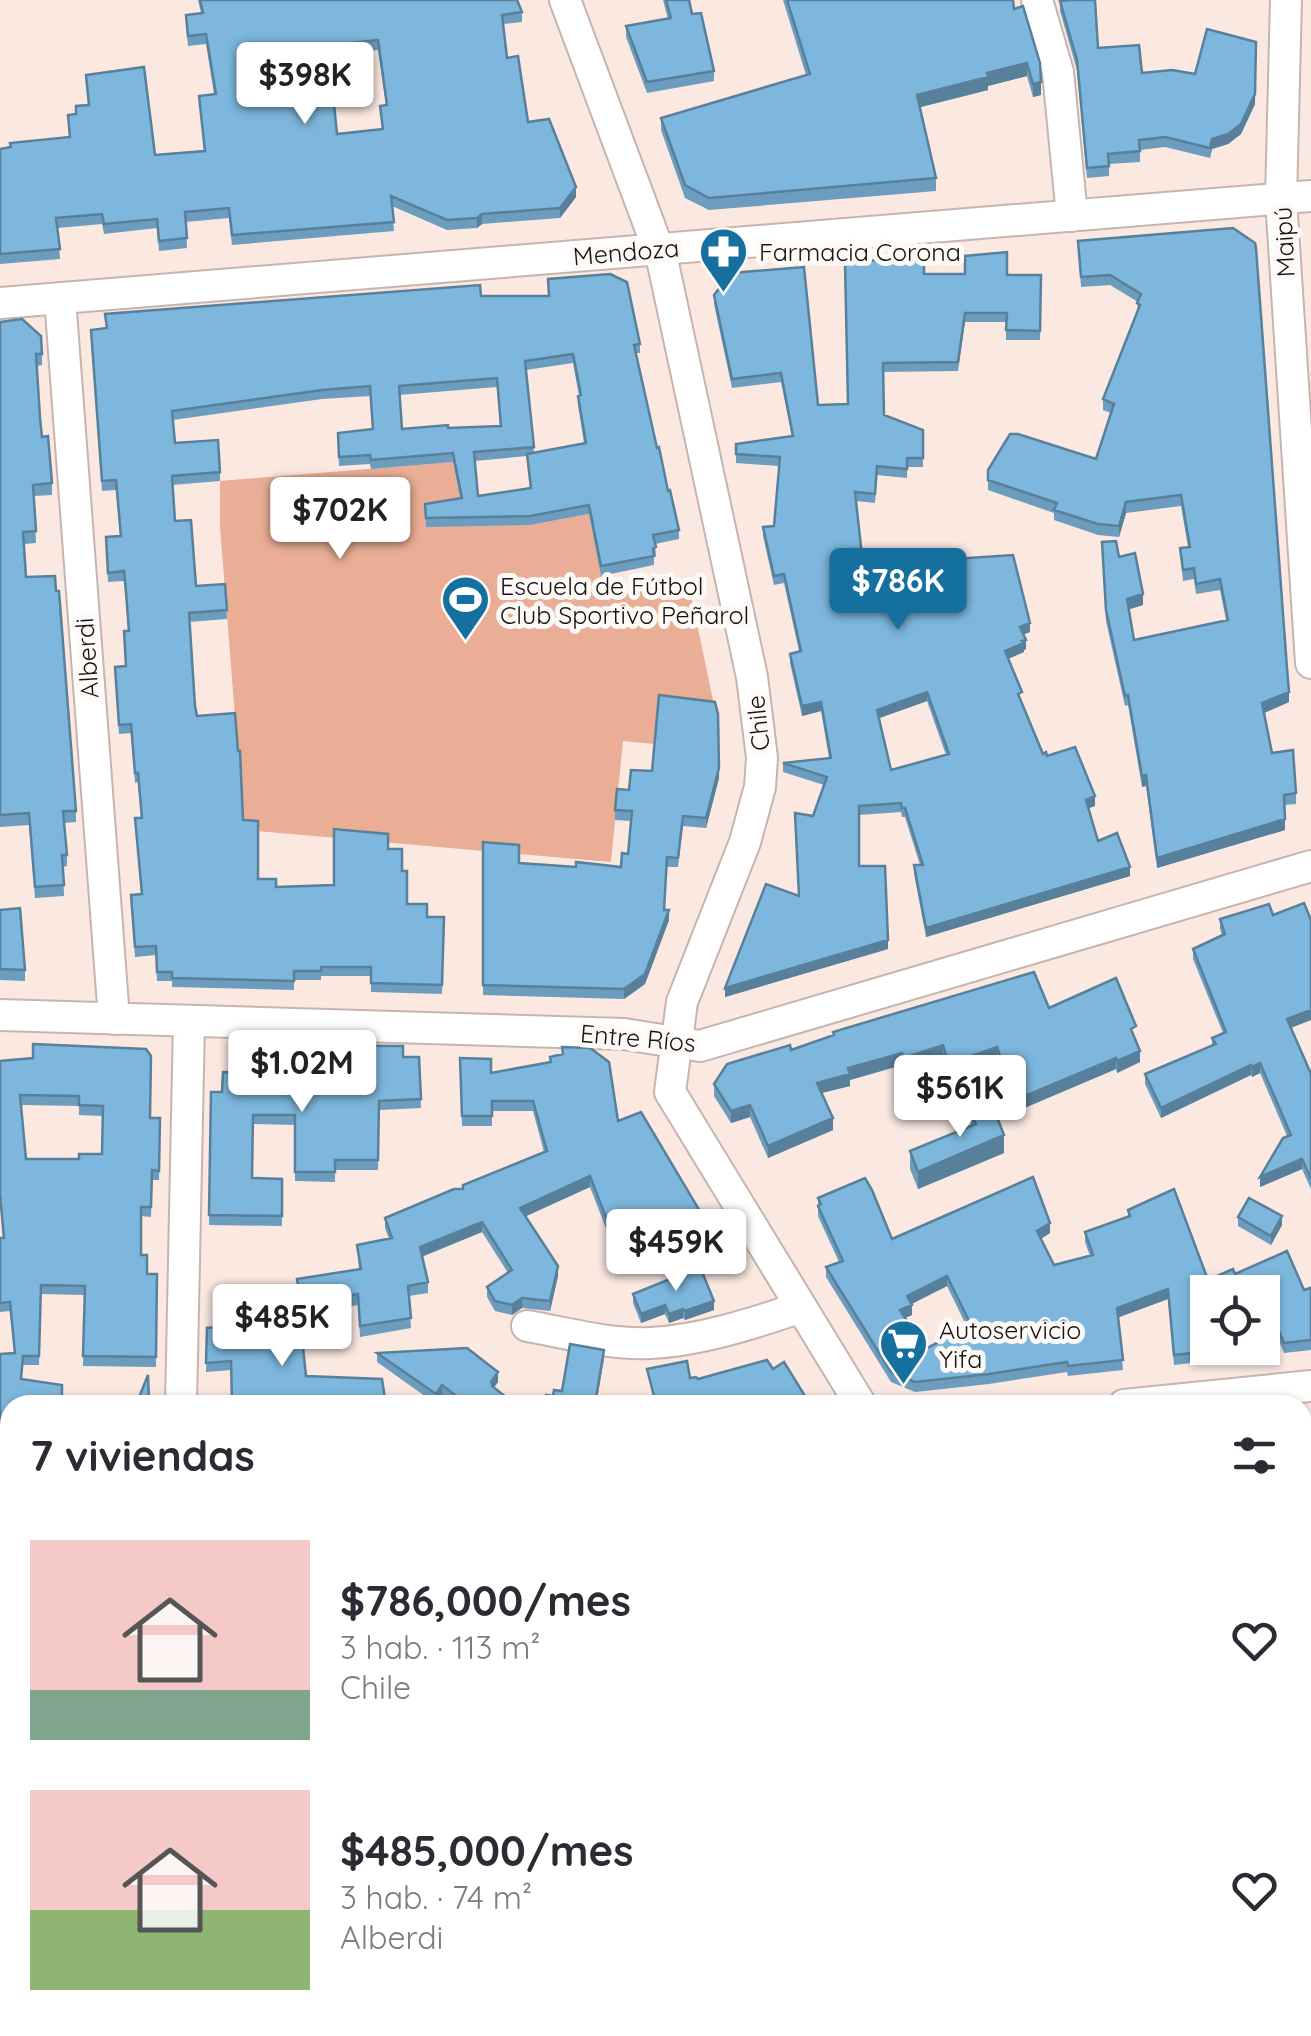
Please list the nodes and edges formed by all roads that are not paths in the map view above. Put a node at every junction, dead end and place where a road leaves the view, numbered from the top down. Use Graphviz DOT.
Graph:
graph roads {
  1 [pos="565,0"];
  2 [pos="1038,0"];
  3 [pos="1286,0"];
  4 [pos="1296,198"];
  5 [pos="1072,216"];
  6 [pos="659,250"];
  7 [pos="60,298"];
  8 [pos="0,303"];
  9 [pos="1311,664"];
  10 [pos="1311,866"];
  11 [pos="0,1015"];
  12 [pos="114,1018"];
  13 [pos="189,1021"];
  14 [pos="676,1042"];
  15 [pos="801,1307"];
  16 [pos="528,1326"];
  17 [pos="1311,1386"];
  18 [pos="181,1395"];
  19 [pos="855,1395"];
  20 [pos="1222,1395"];
  1 -- 6 [label="street, Chile"];
  2 -- 5 [label="street"];
  3 -- 4 [label="street, Maipú"];
  4 -- 5 [label="street, Mendoza"];
  4 -- 9 [label="street, Maipú"];
  5 -- 6 [label="street, Mendoza"];
  6 -- 7 [label="street, Mendoza"];
  6 -- 14 [label="street, Chile"];
  7 -- 8 [label="street, Mendoza"];
  7 -- 12 [label="street, Alberdi"];
  10 -- 14 [label="street, Entre Ríos"];
  11 -- 12 [label="street, Entre Ríos"];
  12 -- 13 [label="street, Entre Ríos"];
  13 -- 14 [label="street, Entre Ríos"];
  13 -- 18 [label="street"];
  14 -- 15 [label="street, Chile"];
  15 -- 16 [label="street"];
  15 -- 19 [label="street, Chile"];
  17 -- 20 [label="street"];
}
